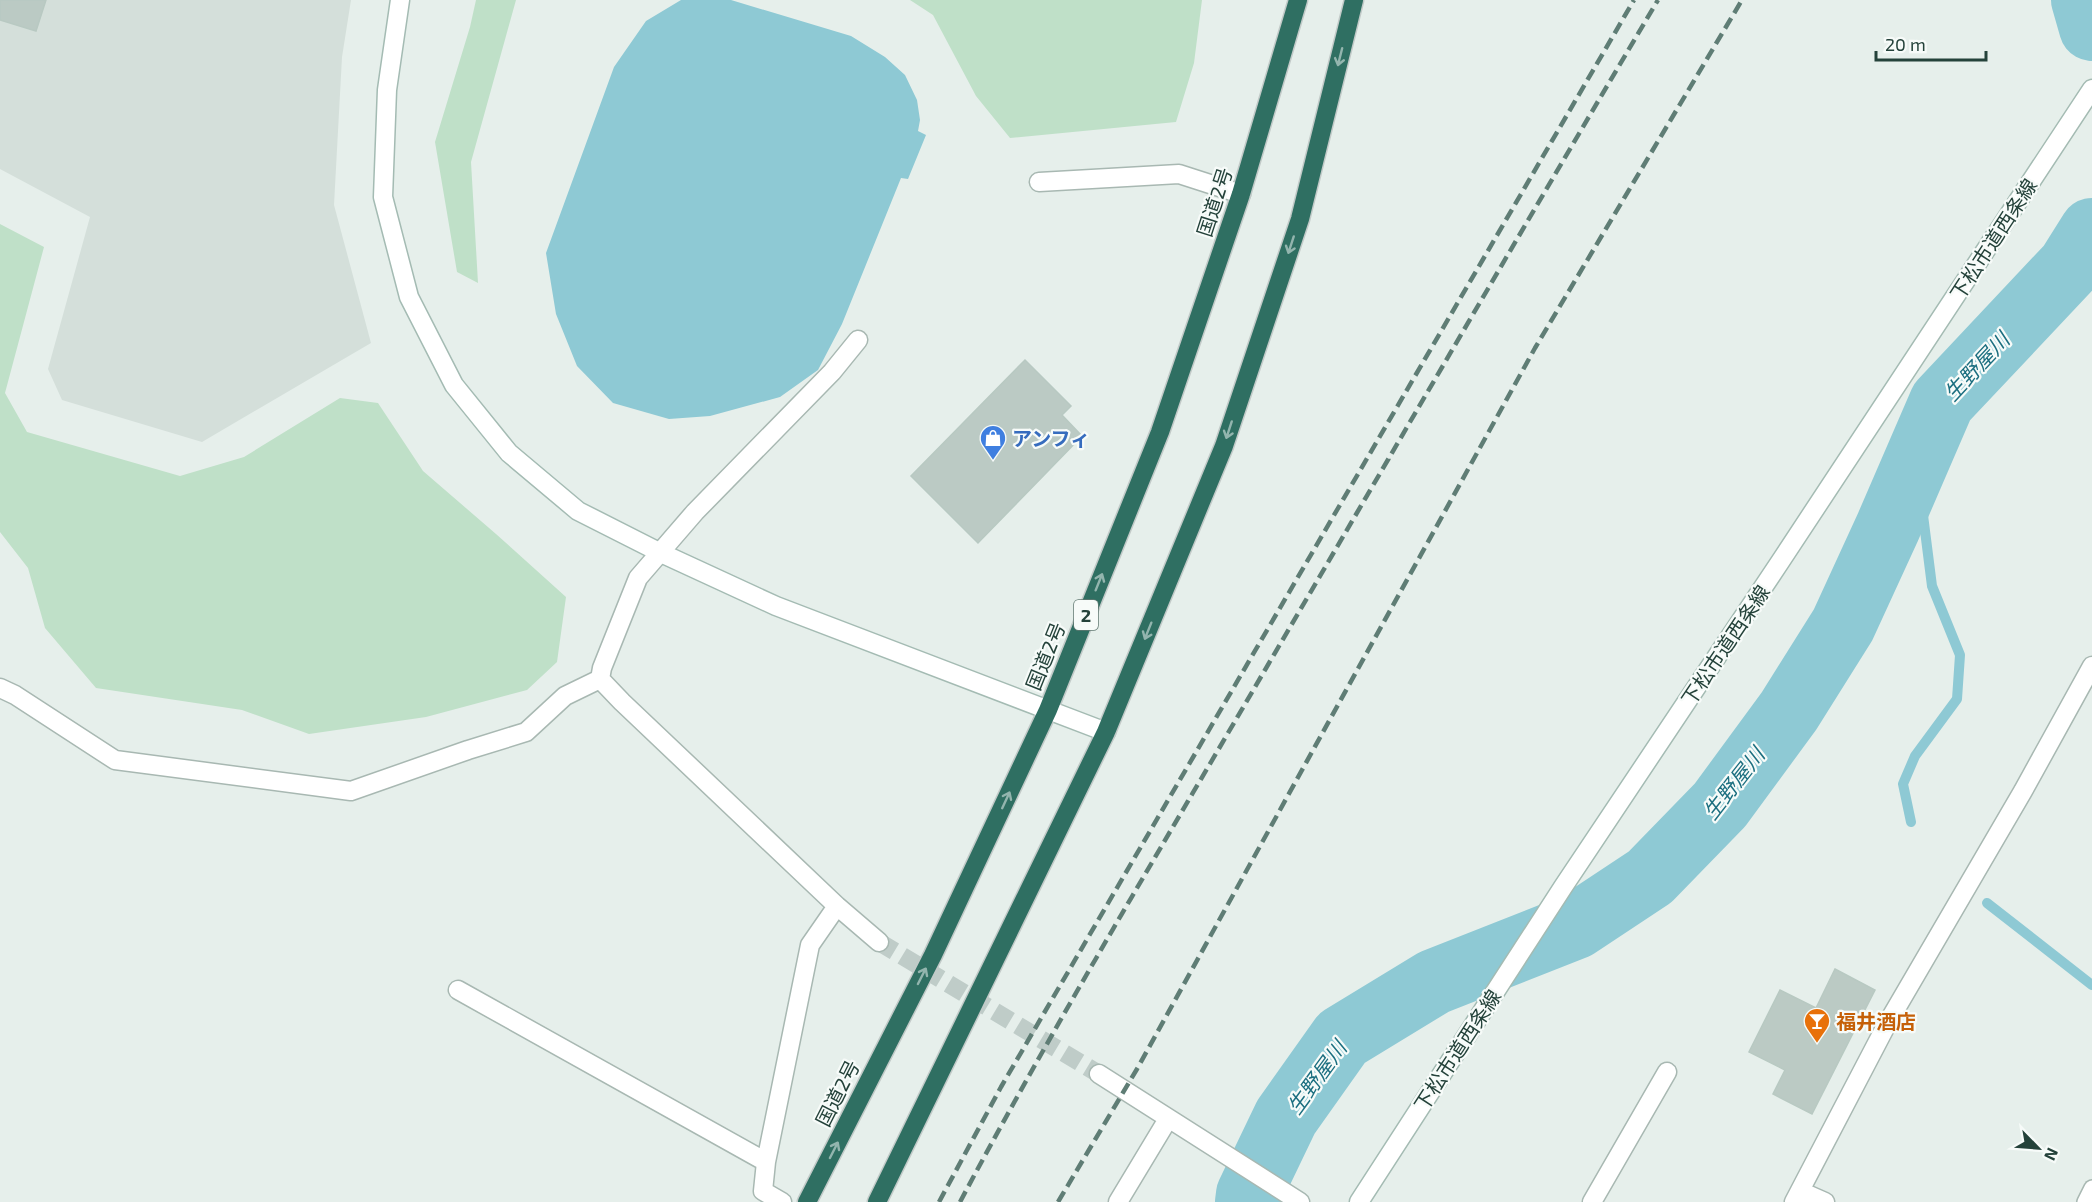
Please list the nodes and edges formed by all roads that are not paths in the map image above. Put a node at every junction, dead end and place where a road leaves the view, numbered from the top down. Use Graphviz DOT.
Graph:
graph roads {
  1 [pos="400,0"];
  2 [pos="1298,0"];
  3 [pos="1354,0"];
  4 [pos="2087,96"];
  5 [pos="1039,182"];
  6 [pos="1241,194"];
  7 [pos="858,340"];
  8 [pos="661,553"];
  9 [pos="2092,666"];
  10 [pos="600,679"];
  11 [pos="0,688"];
  12 [pos="1048,710"];
  13 [pos="1106,732"];
  14 [pos="837,906"];
  15 [pos="879,942"];
  16 [pos="458,990"];
  17 [pos="1667,1072"];
  18 [pos="1099,1074"];
  19 [pos="1168,1119"];
  20 [pos="766,1162"];
  21 [pos="2092,1188"];
  22 [pos="1797,1196"];
  23 [pos="783,1202"];
  24 [pos="807,1202"];
  25 [pos="877,1202"];
  26 [pos="1118,1202"];
  27 [pos="1300,1202"];
  28 [pos="1359,1202"];
  29 [pos="1592,1202"];
  30 [pos="1825,1202"];
  31 [pos="2085,1202"];
  1 -- 8 [label="street"];
  2 -- 6 [label="highway, 国道2号 / 2"];
  3 -- 13 [label="highway, one-way"];
  4 -- 28 [label="street, 下松市道西条線"];
  5 -- 6 [label="street"];
  12 -- 6 [label="highway, 国道2号 / 2, one-way"];
  7 -- 8 [label="street"];
  8 -- 10 [label="street"];
  8 -- 12 [label="street"];
  9 -- 22 [label="street"];
  10 -- 11 [label="street"];
  10 -- 14 [label="street"];
  12 -- 13 [label="street"];
  24 -- 12 [label="highway, 国道2号 / 2, one-way"];
  13 -- 25 [label="highway"];
  14 -- 15 [label="street"];
  14 -- 20 [label="street"];
  16 -- 20 [label="street"];
  17 -- 29 [label="street"];
  18 -- 19 [label="street"];
  19 -- 26 [label="street"];
  19 -- 27 [label="street"];
  20 -- 23 [label="street"];
  21 -- 31 [label="lane"];
  22 -- 30 [label="street"];
}
